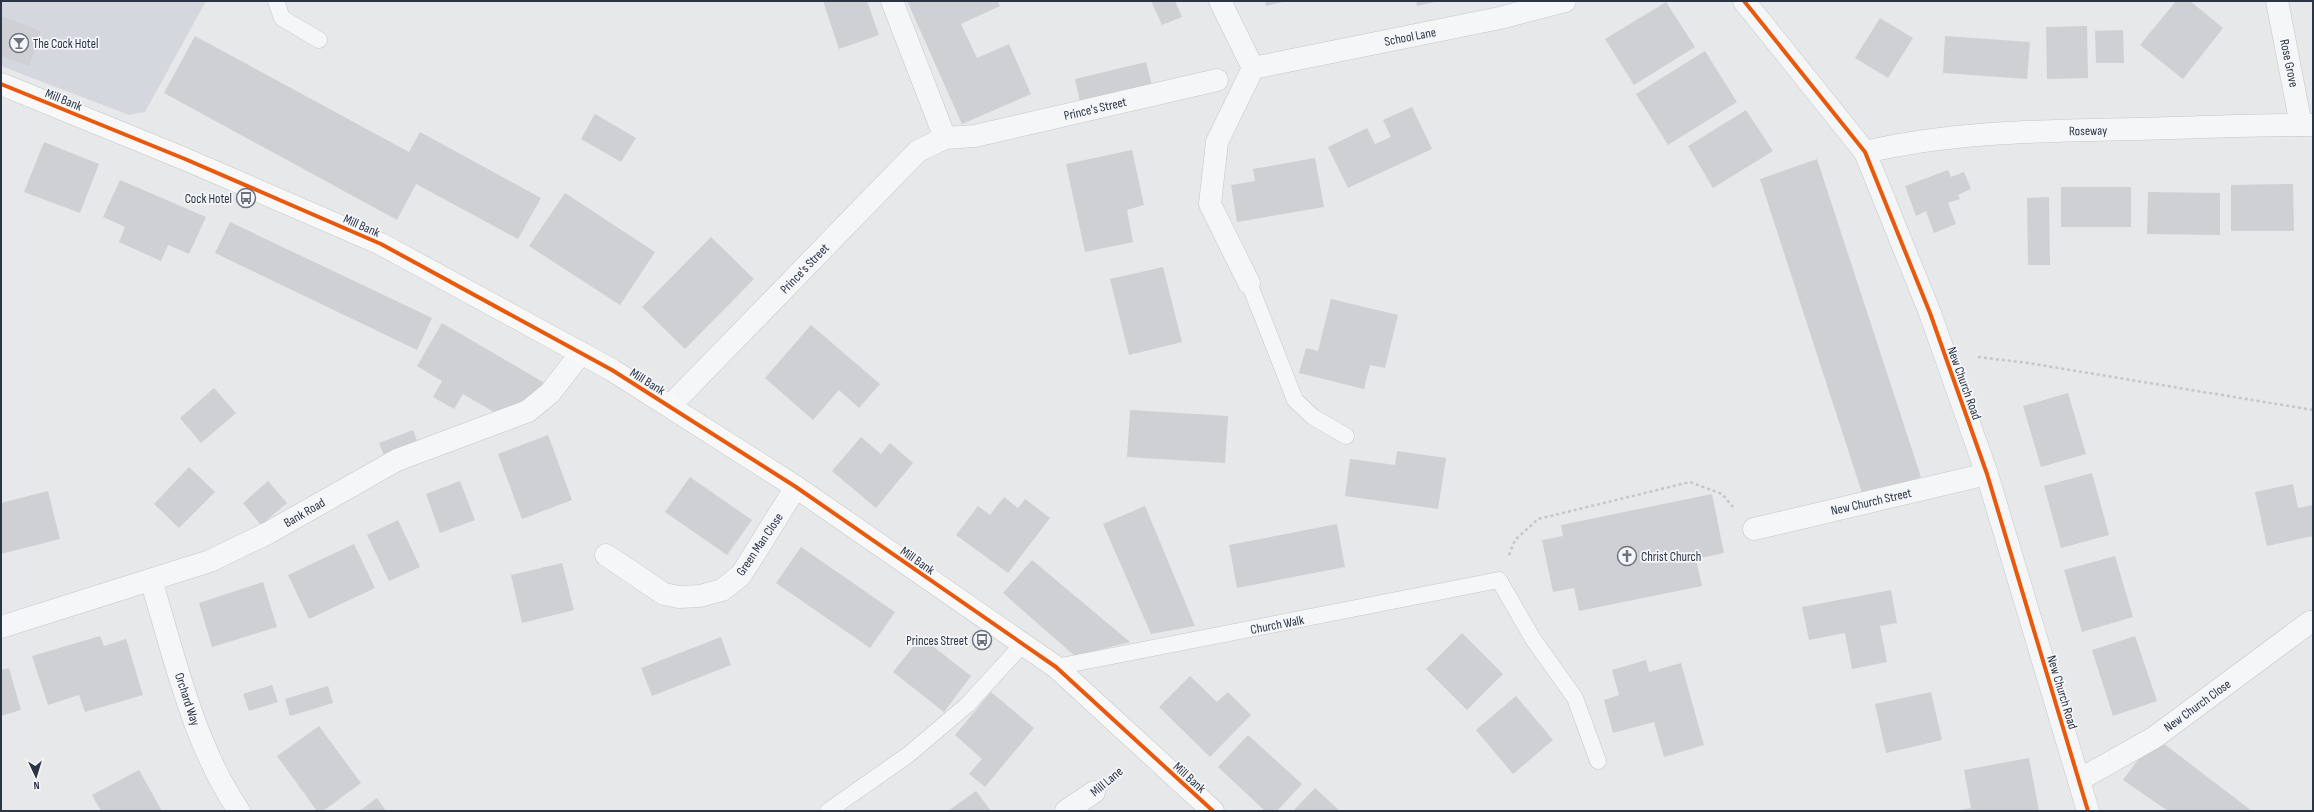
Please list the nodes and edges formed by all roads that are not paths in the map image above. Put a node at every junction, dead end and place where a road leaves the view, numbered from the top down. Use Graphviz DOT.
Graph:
graph roads {
  1 [pos="276,1"];
  2 [pos="892,1"];
  3 [pos="1220,1"];
  4 [pos="1566,1"];
  5 [pos="1744,1"];
  6 [pos="2276,1"];
  7 [pos="319,40"];
  8 [pos="1254,68"];
  9 [pos="1217,80"];
  10 [pos="1,84"];
  11 [pos="2307,125"];
  12 [pos="945,138"];
  13 [pos="1865,152"];
  14 [pos="1249,283"];
  15 [pos="581,354"];
  16 [pos="670,406"];
  17 [pos="1346,436"];
  18 [pos="1987,474"];
  19 [pos="796,487"];
  20 [pos="1754,528"];
  21 [pos="606,555"];
  22 [pos="151,580"];
  23 [pos="2310,622"];
  24 [pos="1,627"];
  25 [pos="1023,644"];
  26 [pos="1056,667"];
  27 [pos="1598,761"];
  28 [pos="2079,780"];
  29 [pos="1094,792"];
  30 [pos="239,811"];
  31 [pos="828,811"];
  32 [pos="1066,811"];
  33 [pos="1213,811"];
  34 [pos="2088,811"];
  1 -- 7 [label="lane"];
  2 -- 12 [label="street"];
  3 -- 8 [label="street"];
  4 -- 8 [label="street, School Lane"];
  5 -- 13 [label="street, New Church Road"];
  6 -- 11 [label="street, Rose Grove"];
  8 -- 14 [label="street"];
  9 -- 12 [label="street, Prince's Street"];
  10 -- 15 [label="street, Mill Bank"];
  11 -- 13 [label="street, Roseway"];
  12 -- 16 [label="street, Prince's Street"];
  13 -- 18 [label="street, New Church Road"];
  14 -- 17 [label="lane"];
  15 -- 16 [label="street, Mill Bank"];
  15 -- 22 [label="street, Bank Road"];
  16 -- 19 [label="street, Mill Bank"];
  18 -- 20 [label="street, New Church Street"];
  18 -- 28 [label="street, New Church Road"];
  19 -- 21 [label="street, Green Man Close"];
  19 -- 25 [label="street, Mill Bank"];
  22 -- 24 [label="street, Bank Road"];
  22 -- 30 [label="street, Orchard Way"];
  23 -- 28 [label="street, New Church Close"];
  25 -- 26 [label="street, Mill Bank"];
  25 -- 31 [label="lane"];
  26 -- 27 [label="lane, Church Walk"];
  26 -- 33 [label="street, Mill Bank"];
  28 -- 34 [label="street, New Church Road"];
  29 -- 32 [label="street, Mill Lane"];
}
